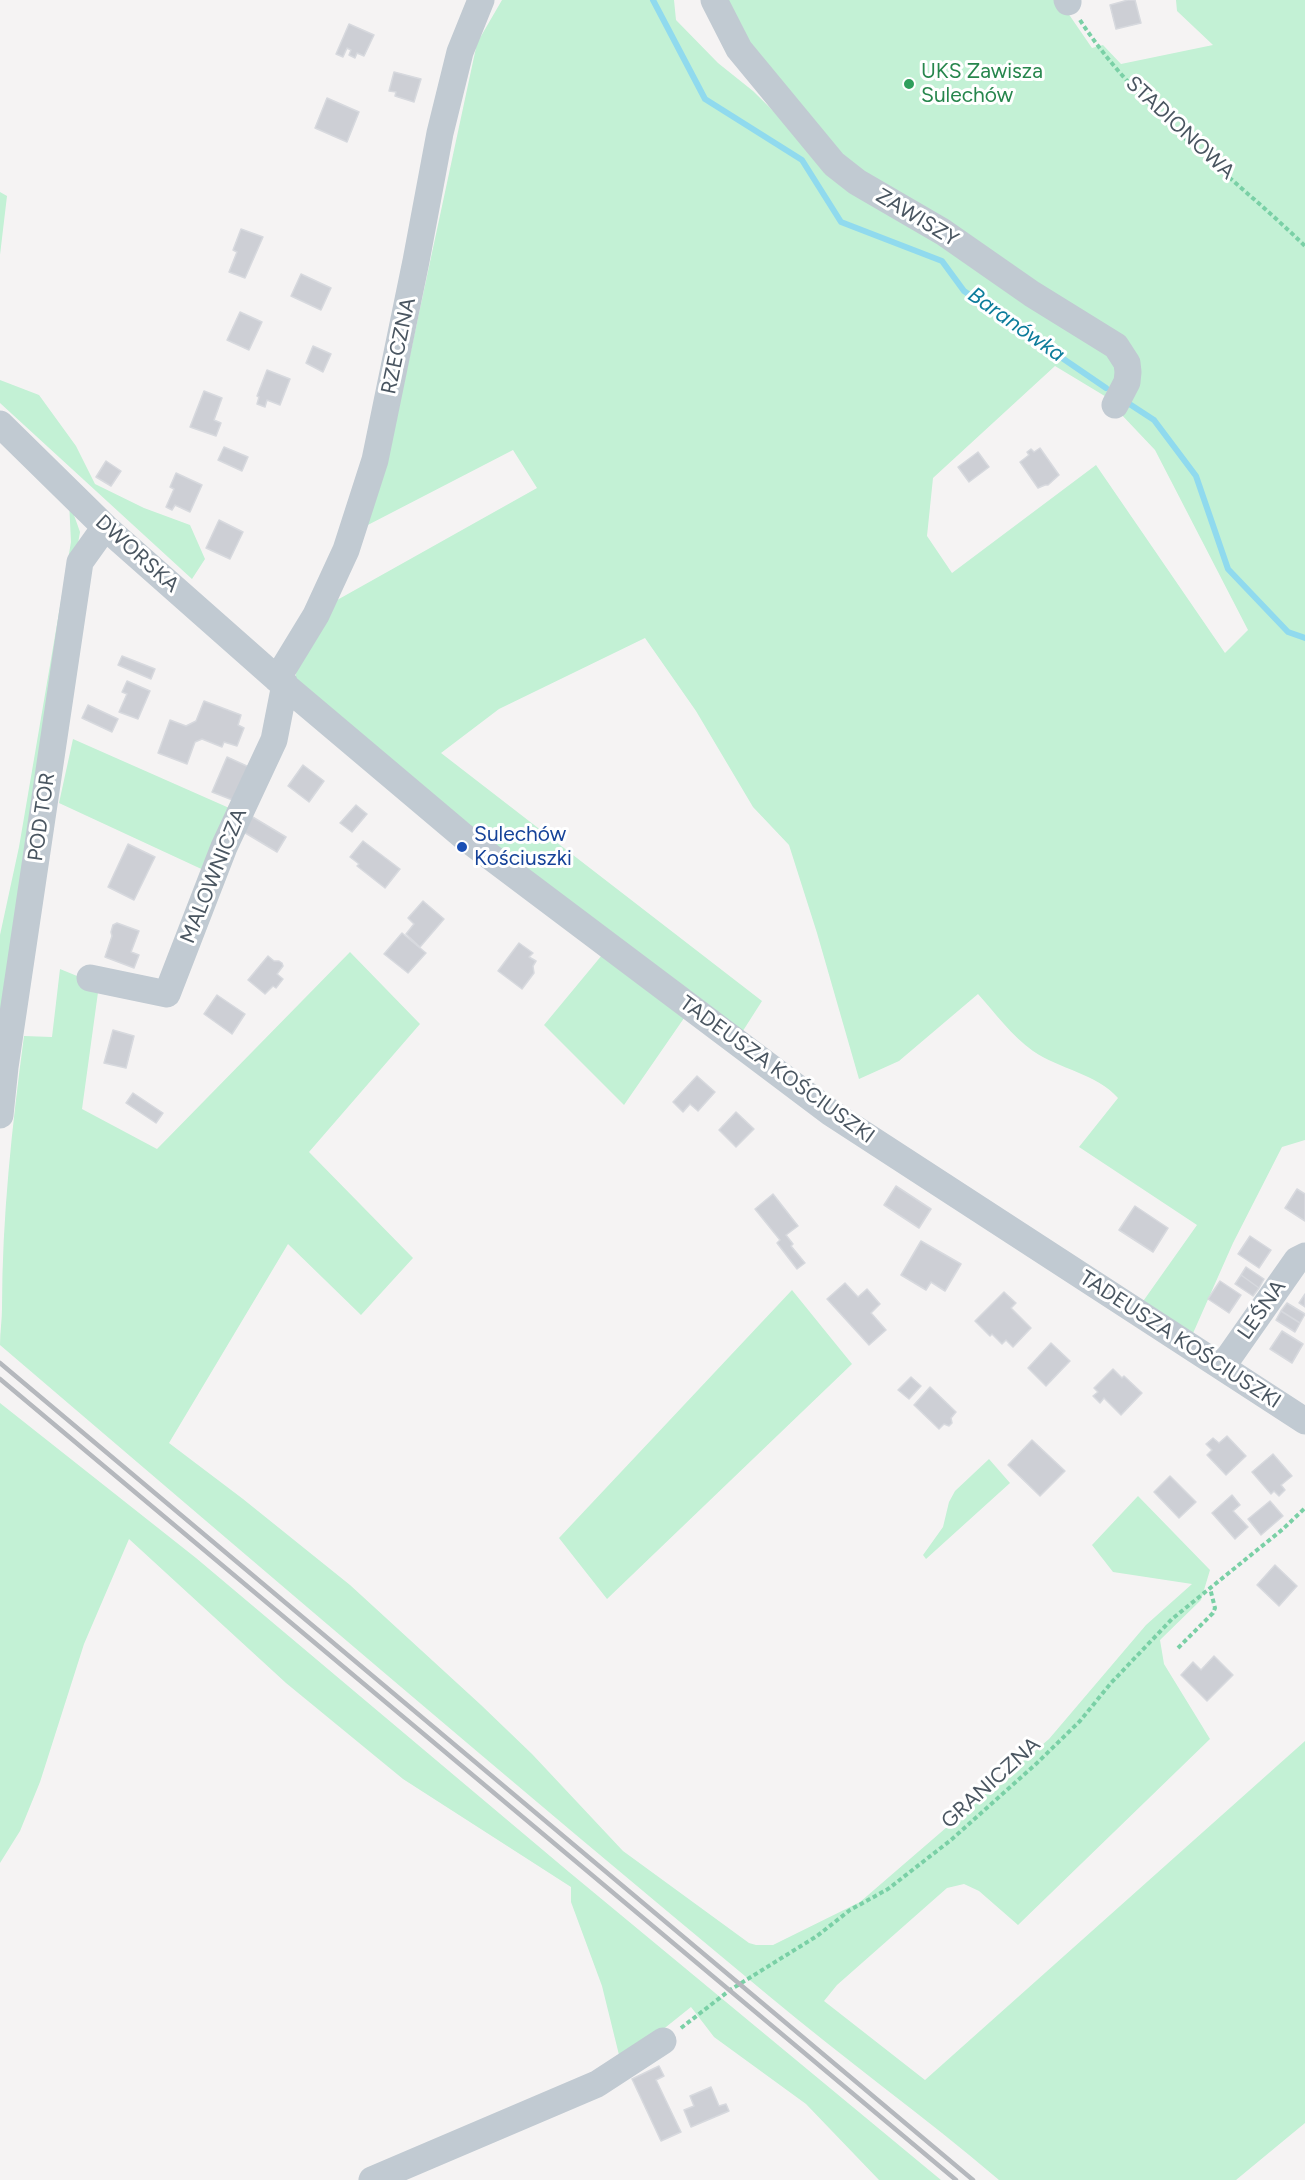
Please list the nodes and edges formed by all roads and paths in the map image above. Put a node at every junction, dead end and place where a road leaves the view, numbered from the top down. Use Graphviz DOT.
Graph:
graph roads {
  1 [pos="481,0"];
  2 [pos="714,0"];
  3 [pos="1067,1"];
  4 [pos="1305,246"];
  5 [pos="1115,405"];
  6 [pos="0,424"];
  7 [pos="105,527"];
  8 [pos="281,681"];
  9 [pos="90,978"];
  10 [pos="0,1115"];
  11 [pos="1305,1256"];
  12 [pos="1222,1367"];
  13 [pos="1305,1421"];
  14 [pos="1305,1508"];
  15 [pos="1210,1588"];
  16 [pos="1178,1648"];
  17 [pos="663,2041"];
  18 [pos="372,2180"];
  1 -- 8 [label="street, RZECZNA"];
  2 -- 5 [label="street, ZAWISZY"];
  3 -- 4 [label="path, STADIONOWA"];
  6 -- 7 [label="street, DWORSKA"];
  7 -- 8 [label="street, DWORSKA"];
  7 -- 10 [label="street, POD TOR"];
  8 -- 9 [label="street, MALOWNICZA"];
  8 -- 12 [label="street, TADEUSZA KOŚCIUSZKI"];
  11 -- 12 [label="street, LEŚNA"];
  12 -- 13 [label="street, TADEUSZA KOŚCIUSZKI"];
  14 -- 15 [label="path, GRANICZNA"];
  15 -- 16 [label="path"];
  15 -- 17 [label="path, GRANICZNA"];
  17 -- 18 [label="street"];
}
